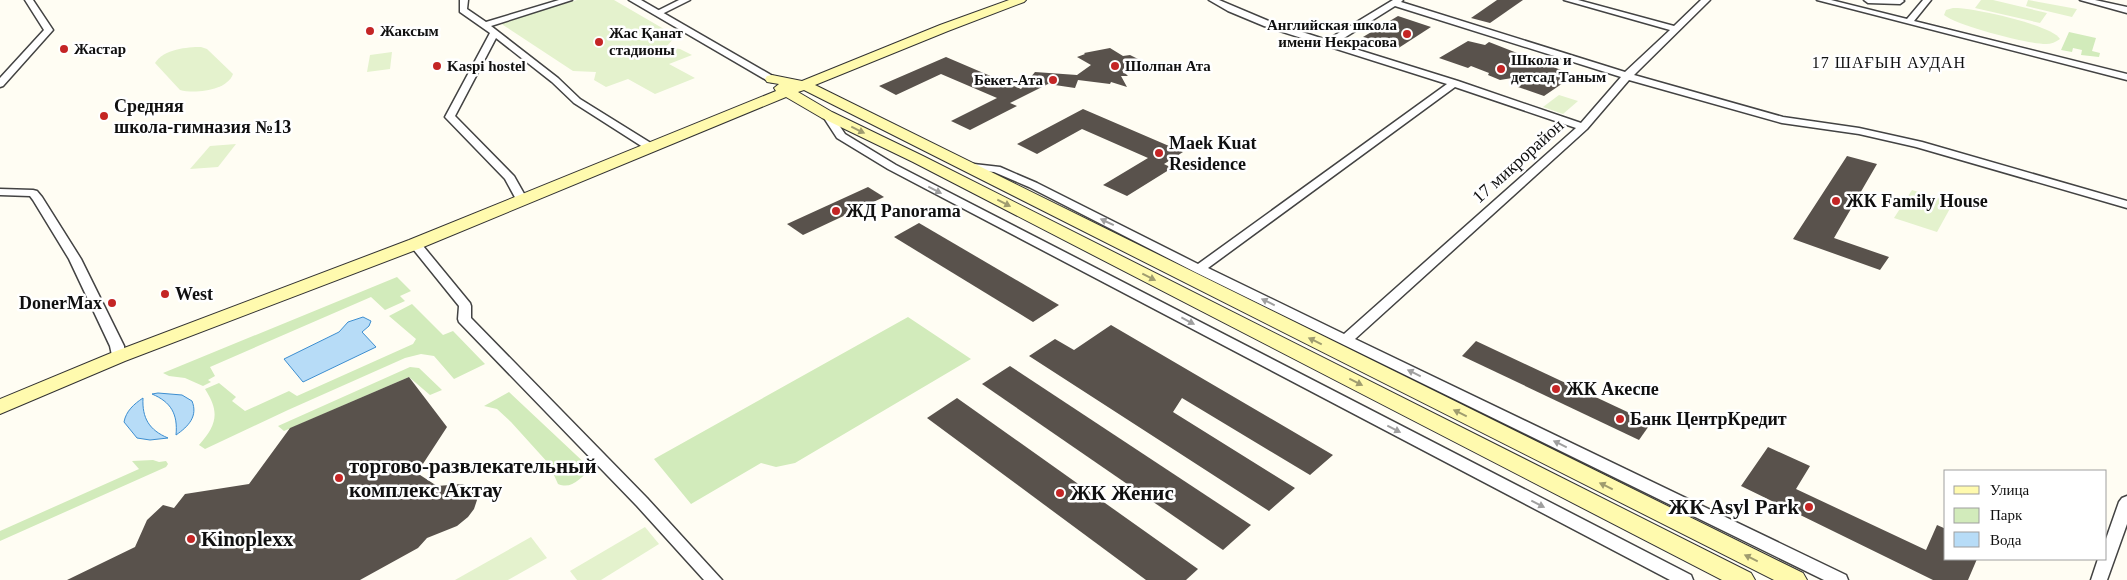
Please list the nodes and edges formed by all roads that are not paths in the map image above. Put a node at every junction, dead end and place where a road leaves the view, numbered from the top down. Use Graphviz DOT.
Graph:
graph roads {
  1 [pos="29,0"];
  2 [pos="464,0"];
  3 [pos="568,0"];
  4 [pos="634,0"];
  5 [pos="686,0"];
  6 [pos="1020,0"];
  7 [pos="1213,0"];
  8 [pos="1568,0"];
  9 [pos="1706,0"];
  10 [pos="1821,0"];
  11 [pos="1864,0"];
  12 [pos="1868,0"];
  13 [pos="1899,0"];
  14 [pos="2084,0"];
  15 [pos="1397,2"];
  16 [pos="1924,3"];
  17 [pos="2127,10"];
  18 [pos="657,13"];
  19 [pos="1909,22"];
  20 [pos="485,25"];
  21 [pos="1675,29"];
  22 [pos="495,33"];
  23 [pos="1329,43"];
  24 [pos="1627,76"];
  25 [pos="2127,77"];
  26 [pos="772,79"];
  27 [pos="0,84"];
  28 [pos="1455,84"];
  29 [pos="805,85"];
  30 [pos="786,92"];
  31 [pos="827,115"];
  32 [pos="1583,127"];
  33 [pos="650,147"];
  34 [pos="963,165"];
  35 [pos="0,192"];
  36 [pos="521,199"];
  37 [pos="2127,205"];
  38 [pos="415,244"];
  39 [pos="1199,269"];
  40 [pos="1346,340"];
  41 [pos="118,357"];
  42 [pos="1416,391"];
  43 [pos="1402,406"];
  44 [pos="0,407"];
  45 [pos="2127,502"];
  46 [pos="2107,558"];
  47 [pos="2106,560"];
  48 [pos="714,580"];
  49 [pos="1686,580"];
  50 [pos="1743,580"];
  51 [pos="1795,580"];
  52 [pos="1840,580"];
  53 [pos="2099,580"];
  1 -- 27 [label="street"];
  2 -- 20 [label="street"];
  3 -- 20 [label="street"];
  4 -- 18 [label="street"];
  5 -- 18 [label="street"];
  6 -- 29 [label="main road"];
  7 -- 23 [label="street"];
  8 -- 21 [label="street"];
  9 -- 21 [label="street, 17 микрорайон"];
  10 -- 19 [label="street"];
  11 -- 12 [label="street"];
  12 -- 13 [label="street"];
  13 -- 16 [label="street"];
  14 -- 17 [label="street"];
  15 -- 23 [label="street"];
  15 -- 24 [label="street"];
  16 -- 19 [label="street"];
  18 -- 26 [label="street"];
  19 -- 25 [label="street"];
  20 -- 22 [label="street"];
  21 -- 24 [label="street, 17 микрорайон"];
  22 -- 33 [label="street"];
  22 -- 36 [label="street"];
  23 -- 28 [label="street"];
  24 -- 32 [label="street, 17 микрорайон"];
  24 -- 37 [label="street"];
  26 -- 29 [label="main road"];
  26 -- 30 [label="main road"];
  28 -- 32 [label="street"];
  28 -- 39 [label="street"];
  29 -- 30 [label="main road"];
  29 -- 34 [label="main road"];
  30 -- 31 [label="main road"];
  30 -- 33 [label="main road"];
  31 -- 43 [label="main road, one-way"];
  31 -- 49 [label="street, one-way"];
  32 -- 40 [label="street, 17 микрорайон"];
  33 -- 36 [label="main road"];
  39 -- 34 [label="street, one-way"];
  42 -- 34 [label="main road, one-way"];
  35 -- 41 [label="street"];
  36 -- 38 [label="main road"];
  38 -- 41 [label="main road"];
  38 -- 48 [label="street"];
  40 -- 39 [label="street, one-way"];
  52 -- 40 [label="street, one-way"];
  41 -- 44 [label="main road"];
  42 -- 43 [label="main road"];
  51 -- 42 [label="main road, one-way"];
  43 -- 50 [label="main road"];
  45 -- 46 [label="street"];
  47 -- 53 [label="street"];
}
